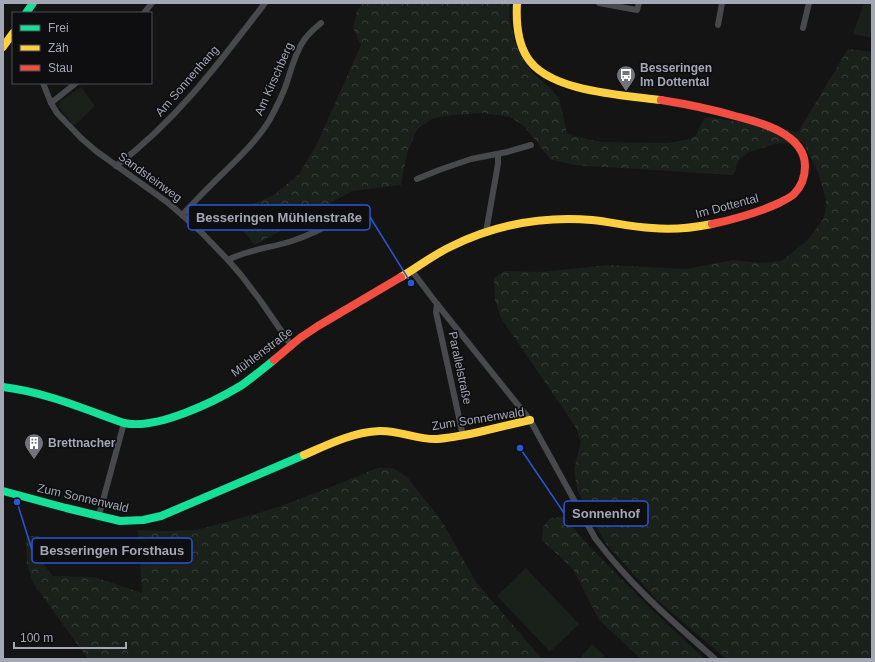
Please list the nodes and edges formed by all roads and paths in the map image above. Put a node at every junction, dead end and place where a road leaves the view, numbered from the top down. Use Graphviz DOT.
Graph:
graph roads {
  1 [pos="33,3"];
  2 [pos="152,3"];
  3 [pos="265,3"];
  4 [pos="517,3"];
  5 [pos="599,3"];
  6 [pos="639,3"];
  7 [pos="722,3"];
  8 [pos="809,3"];
  9 [pos="27,12"];
  10 [pos="145,12"];
  11 [pos="321,22"];
  12 [pos="718,25"];
  13 [pos="803,28"];
  14 [pos="12,34"];
  15 [pos="3,47"];
  16 [pos="43,84"];
  17 [pos="75,84"];
  18 [pos="51,103"];
  19 [pos="531,145"];
  20 [pos="498,154"];
  21 [pos="116,166"];
  22 [pos="417,179"];
  23 [pos="182,215"];
  24 [pos="342,217"];
  25 [pos="486,232"];
  26 [pos="452,246"];
  27 [pos="228,260"];
  28 [pos="412,271"];
  29 [pos="437,304"];
  30 [pos="291,344"];
  31 [pos="3,386"];
  32 [pos="530,420"];
  33 [pos="124,423"];
  34 [pos="462,436"];
  35 [pos="3,491"];
  36 [pos="99,515"];
  37 [pos="715,659"];
  1 -- 9 [label="street"];
  2 -- 10 [label="street"];
  3 -- 21 [label="street, Am Sonnenhang"];
  4 -- 25 [label="street, Im Dottental"];
  5 -- 6 [label="street"];
  7 -- 12 [label="street"];
  8 -- 13 [label="street"];
  11 -- 23 [label="street, Am Kirschberg"];
  14 -- 15 [label="street"];
  16 -- 18 [label="street, Sandsteinweg"];
  17 -- 18 [label="street"];
  18 -- 21 [label="street, Sandsteinweg"];
  19 -- 20 [label="street"];
  20 -- 22 [label="street"];
  20 -- 25 [label="street"];
  21 -- 23 [label="street, Sandsteinweg"];
  23 -- 27 [label="street, Sandsteinweg"];
  24 -- 27 [label="street"];
  25 -- 26 [label="street, Im Dottental"];
  26 -- 28 [label="street, Mühlenstraße"];
  27 -- 30 [label="street, Sandsteinweg"];
  28 -- 29 [label="street"];
  28 -- 30 [label="street, Mühlenstraße"];
  29 -- 32 [label="street"];
  29 -- 34 [label="street, Parallelstraße"];
  30 -- 33 [label="street, Mühlenstraße"];
  31 -- 33 [label="street, Mühlenstraße"];
  32 -- 34 [label="street, Zum Sonnenwald"];
  32 -- 37 [label="street, Zum Sonnenwald"];
  33 -- 36 [label="street"];
  34 -- 36 [label="street, Zum Sonnenwald"];
  35 -- 36 [label="street, Zum Sonnenwald"];
}
